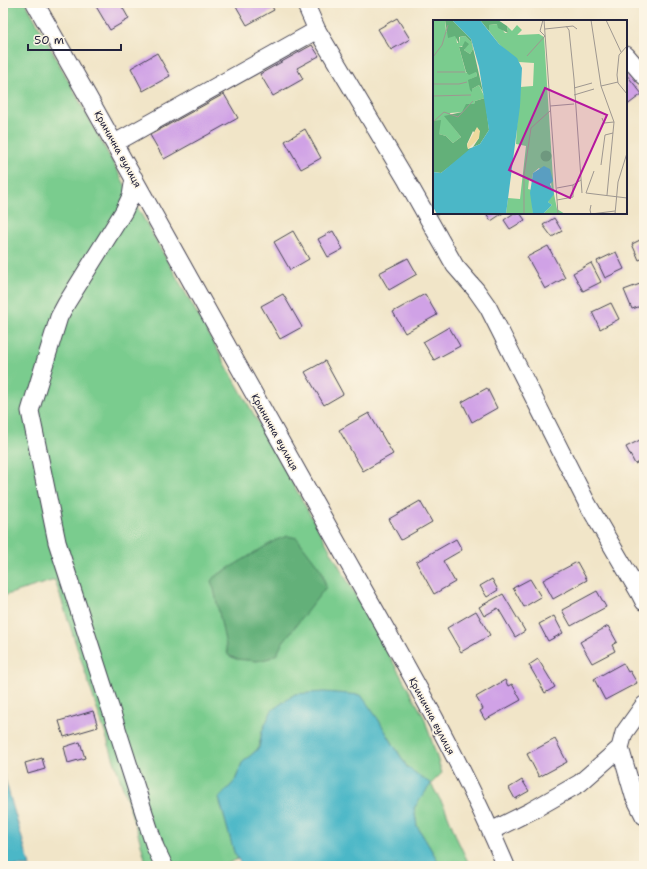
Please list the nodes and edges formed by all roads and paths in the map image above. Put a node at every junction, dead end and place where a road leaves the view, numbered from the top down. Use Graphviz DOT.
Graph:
graph roads {
  1 [pos="35,3"];
  2 [pos="305,3"];
  3 [pos="317,30"];
  4 [pos="627,56"];
  5 [pos="644,76"];
  6 [pos="115,143"];
  7 [pos="134,178"];
  8 [pos="644,602"];
  9 [pos="644,705"];
  10 [pos="620,748"];
  11 [pos="644,816"];
  12 [pos="491,830"];
  13 [pos="164,866"];
  14 [pos="506,866"];
  1 -- 6 [label="street, Кринична вулиця"];
  2 -- 3 [label="street"];
  3 -- 6 [label="street"];
  3 -- 8 [label="street"];
  4 -- 5 [label="street"];
  6 -- 7 [label="street, Кринична вулиця"];
  7 -- 12 [label="street, Кринична вулиця"];
  7 -- 13 [label="street"];
  9 -- 10 [label="street"];
  10 -- 11 [label="street"];
  10 -- 12 [label="street"];
  12 -- 14 [label="street, Кринична вулиця"];
}
